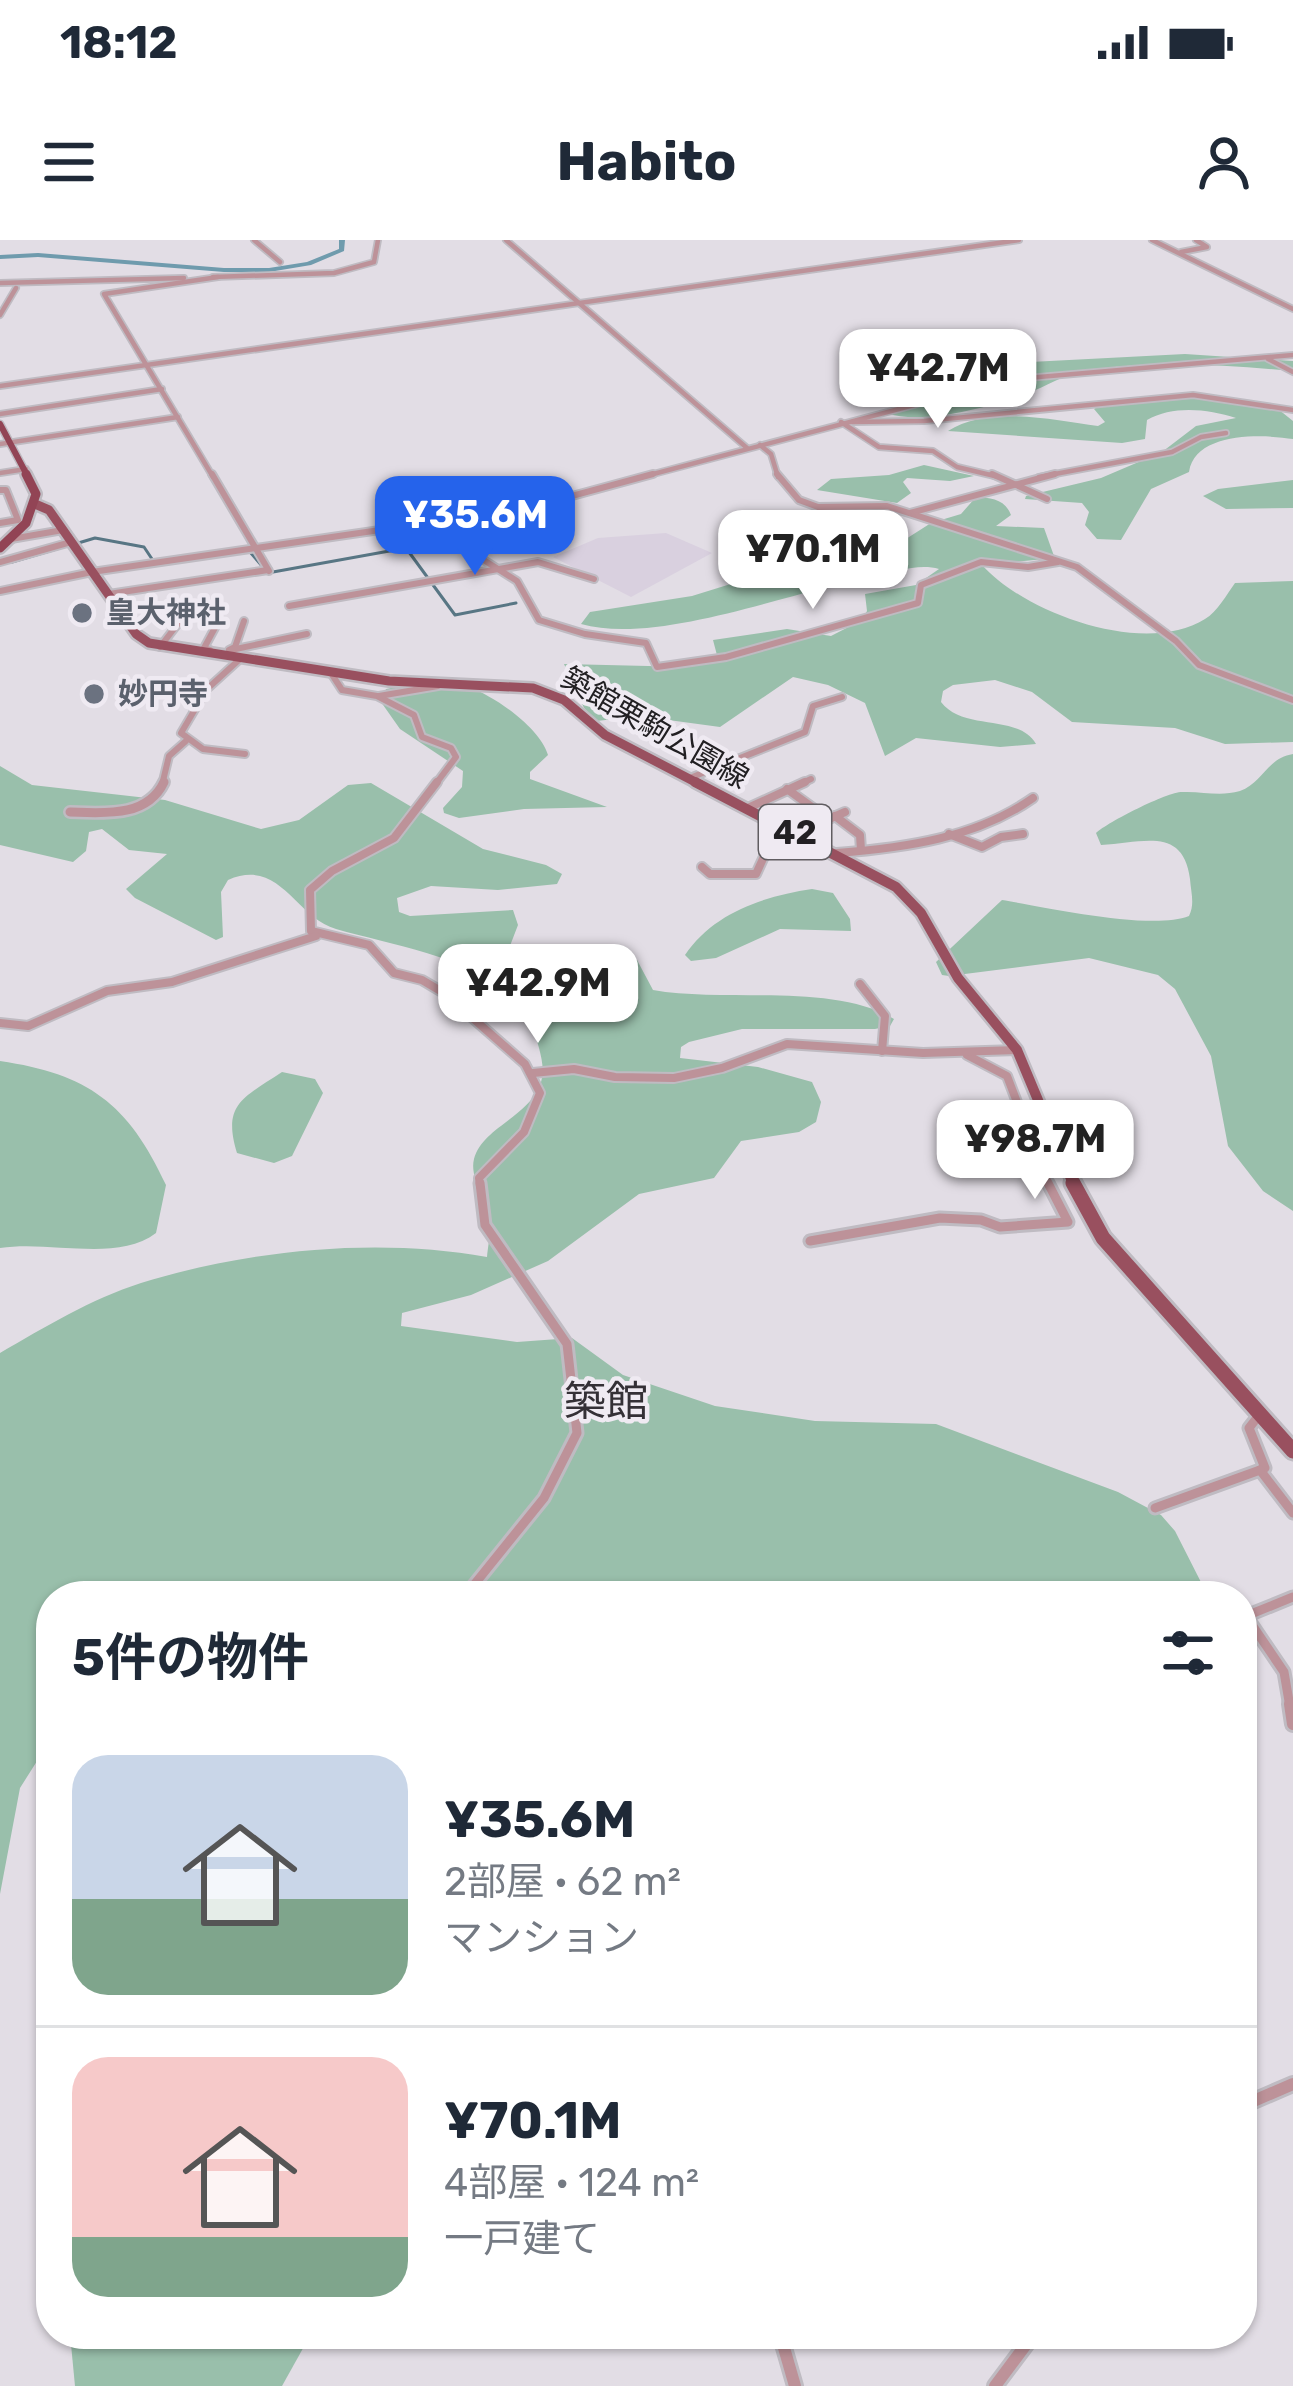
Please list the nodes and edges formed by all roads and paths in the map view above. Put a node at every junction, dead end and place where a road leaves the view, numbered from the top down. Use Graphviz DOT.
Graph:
graph roads {
  1 [pos="254,240"];
  2 [pos="378,240"];
  3 [pos="506,240"];
  4 [pos="1019,240"];
  5 [pos="1151,240"];
  6 [pos="1196,240"];
  7 [pos="1181,252"];
  8 [pos="280,262"];
  9 [pos="218,277"];
  10 [pos="0,284"];
  11 [pos="16,288"];
  12 [pos="579,303"];
  13 [pos="1293,310"];
  14 [pos="0,315"];
  15 [pos="1293,355"];
  16 [pos="1268,359"];
  17 [pos="146,365"];
  18 [pos="1293,372"];
  19 [pos="0,386"];
  20 [pos="162,389"];
  21 [pos="1293,410"];
  22 [pos="0,414"];
  23 [pos="178,417"];
  24 [pos="843,422"];
  25 [pos="0,424"];
  26 [pos="1226,433"];
  27 [pos="5,443"];
  28 [pos="760,445"];
  29 [pos="747,448"];
  30 [pos="26,469"];
  31 [pos="0,473"];
  32 [pos="1013,483"];
  33 [pos="0,490"];
  34 [pos="1047,499"];
  35 [pos="35,504"];
  36 [pos="910,513"];
  37 [pos="447,521"];
  38 [pos="0,524"];
  39 [pos="63,530"];
  40 [pos="11,539"];
  41 [pos="72,544"];
  42 [pos="0,548"];
  43 [pos="257,548"];
  44 [pos="0,562"];
  45 [pos="1058,562"];
  46 [pos="498,569"];
  47 [pos="92,572"];
  48 [pos="594,579"];
  49 [pos="0,591"];
  50 [pos="109,594"];
  51 [pos="194,604"];
  52 [pos="289,606"];
  53 [pos="244,620"];
  54 [pos="218,625"];
  55 [pos="307,634"];
  56 [pos="160,646"];
  57 [pos="229,654"];
  58 [pos="331,673"];
  59 [pos="438,686"];
  60 [pos="377,696"];
  61 [pos="842,697"];
  62 [pos="1293,700"];
  63 [pos="186,741"];
  64 [pos="245,754"];
  65 [pos="690,778"];
  66 [pos="811,779"];
  67 [pos="787,789"];
  68 [pos="1033,798"];
  69 [pos="748,808"];
  70 [pos="70,812"];
  71 [pos="845,812"];
  72 [pos="831,817"];
  73 [pos="779,824"];
  74 [pos="796,832"];
  75 [pos="949,834"];
  76 [pos="1023,834"];
  77 [pos="861,850"];
  78 [pos="837,853"];
  79 [pos="702,867"];
  80 [pos="316,936"];
  81 [pos="860,984"];
  82 [pos="0,1023"];
  83 [pos="882,1051"];
  84 [pos="1017,1051"];
  85 [pos="962,1053"];
  86 [pos="533,1073"];
  87 [pos="810,1241"];
  88 [pos="1260,1414"];
  89 [pos="1293,1451"];
  90 [pos="1260,1470"];
  91 [pos="1155,1508"];
  92 [pos="1293,1513"];
  93 [pos="477,1581"];
  94 [pos="1293,1597"];
  95 [pos="1257,1612"];
  96 [pos="1257,1632"];
  97 [pos="1293,1724"];
  98 [pos="1293,2084"];
  99 [pos="1257,2100"];
  100 [pos="784,2349"];
  101 [pos="1023,2349"];
  102 [pos="795,2386"];
  103 [pos="995,2386"];
  1 -- 8 [label="street"];
  2 -- 9 [label="street"];
  3 -- 12 [label="street"];
  4 -- 12 [label="street"];
  5 -- 7 [label="street"];
  6 -- 7 [label="street"];
  7 -- 13 [label="street"];
  9 -- 10 [label="street"];
  9 -- 17 [label="street"];
  11 -- 14 [label="street"];
  12 -- 17 [label="street"];
  12 -- 29 [label="street"];
  15 -- 16 [label="street"];
  16 -- 18 [label="street"];
  16 -- 24 [label="street"];
  17 -- 19 [label="street"];
  17 -- 20 [label="street"];
  20 -- 22 [label="street"];
  20 -- 23 [label="street"];
  21 -- 24 [label="street"];
  23 -- 27 [label="street"];
  23 -- 43 [label="street"];
  24 -- 28 [label="street"];
  24 -- 32 [label="street"];
  25 -- 27 [label="highway"];
  26 -- 32 [label="street"];
  27 -- 30 [label="highway"];
  28 -- 29 [label="street"];
  28 -- 36 [label="street"];
  29 -- 37 [label="street"];
  30 -- 31 [label="street"];
  30 -- 35 [label="highway"];
  32 -- 34 [label="street"];
  32 -- 36 [label="street"];
  33 -- 38 [label="street"];
  35 -- 39 [label="main road"];
  35 -- 40 [label="highway"];
  36 -- 45 [label="street"];
  37 -- 43 [label="street"];
  37 -- 46 [label="street"];
  39 -- 40 [label="street"];
  39 -- 41 [label="main road"];
  40 -- 42 [label="highway"];
  41 -- 44 [label="street"];
  41 -- 47 [label="main road"];
  43 -- 47 [label="street"];
  43 -- 50 [label="street"];
  45 -- 46 [label="street"];
  45 -- 62 [label="street"];
  46 -- 48 [label="street"];
  46 -- 52 [label="street"];
  47 -- 49 [label="street"];
  47 -- 50 [label="main road"];
  50 -- 56 [label="main road"];
  51 -- 56 [label="street"];
  53 -- 57 [label="street"];
  54 -- 57 [label="street"];
  55 -- 57 [label="street"];
  56 -- 57 [label="main road, 築館栗駒公園線 / 42"];
  57 -- 58 [label="main road, 築館栗駒公園線 / 42"];
  57 -- 63 [label="street"];
  58 -- 59 [label="main road, 築館栗駒公園線 / 42"];
  58 -- 60 [label="street"];
  59 -- 60 [label="street"];
  59 -- 65 [label="main road, 築館栗駒公園線 / 42"];
  60 -- 80 [label="street"];
  61 -- 65 [label="street"];
  63 -- 64 [label="street"];
  63 -- 70 [label="street"];
  65 -- 69 [label="main road, 築館栗駒公園線 / 42"];
  66 -- 67 [label="street"];
  67 -- 69 [label="street"];
  67 -- 72 [label="street"];
  68 -- 75 [label="street"];
  69 -- 73 [label="main road, 築館栗駒公園線 / 42"];
  71 -- 72 [label="street"];
  72 -- 74 [label="street"];
  72 -- 77 [label="street"];
  73 -- 74 [label="main road, 築館栗駒公園線 / 42"];
  73 -- 79 [label="street"];
  74 -- 78 [label="main road, 築館栗駒公園線 / 42"];
  75 -- 76 [label="street"];
  75 -- 77 [label="street"];
  77 -- 78 [label="street"];
  78 -- 84 [label="main road, 築館栗駒公園線 / 42"];
  80 -- 82 [label="street"];
  80 -- 86 [label="street"];
  81 -- 83 [label="street"];
  83 -- 85 [label="street"];
  83 -- 86 [label="street"];
  84 -- 85 [label="street"];
  84 -- 88 [label="main road, 築館栗駒公園線 / 42"];
  85 -- 87 [label="street"];
  86 -- 93 [label="street"];
  88 -- 89 [label="main road, 築館栗駒公園線 / 42"];
  88 -- 90 [label="street"];
  90 -- 91 [label="street"];
  90 -- 92 [label="street"];
  94 -- 95 [label="street"];
  96 -- 97 [label="street"];
  98 -- 99 [label="street"];
  100 -- 102 [label="street"];
  101 -- 103 [label="street"];
}
